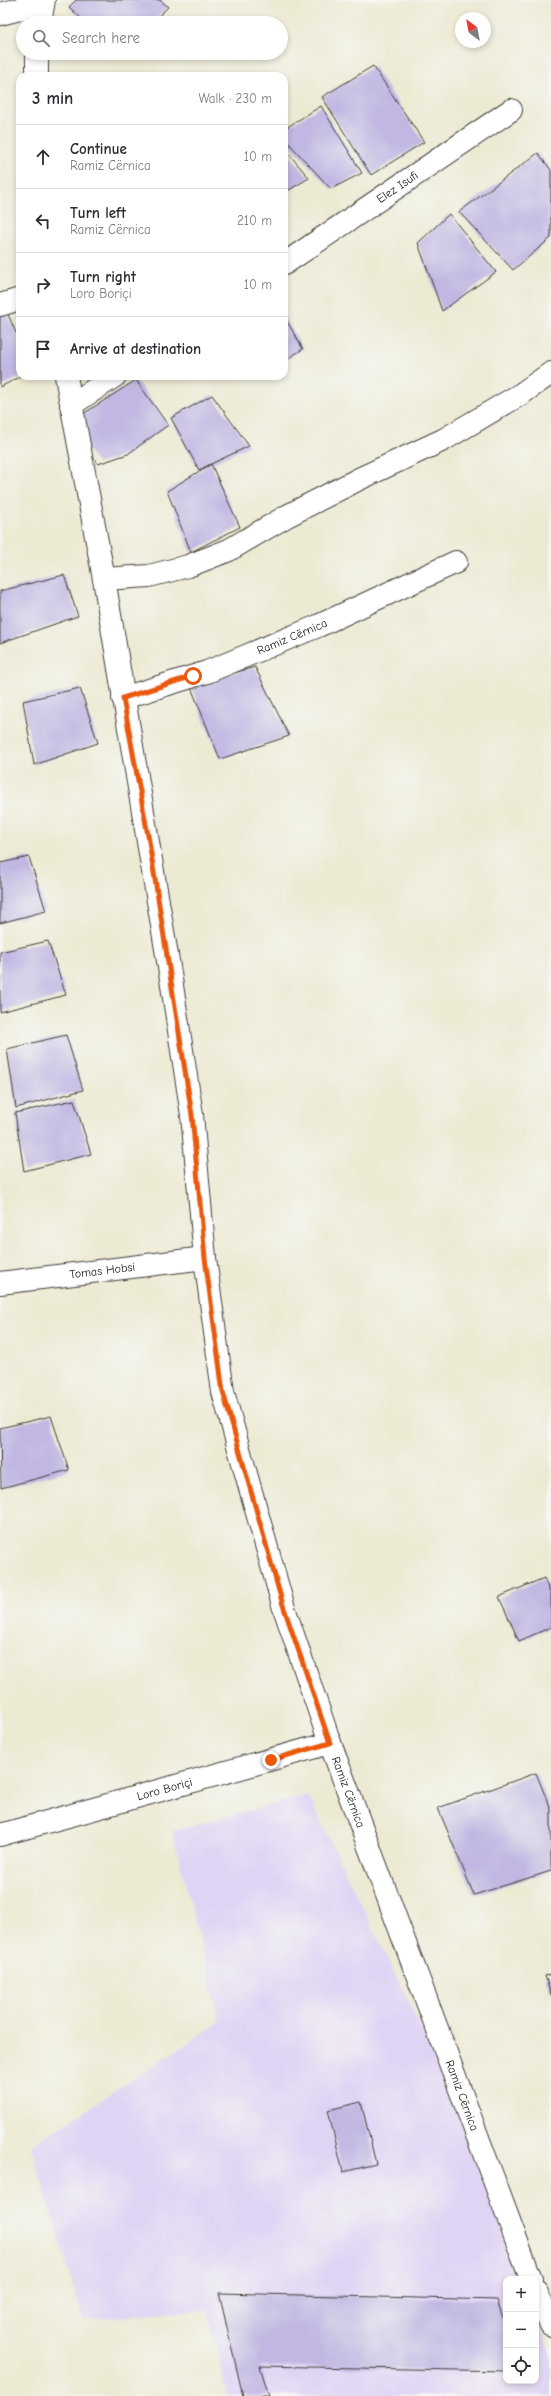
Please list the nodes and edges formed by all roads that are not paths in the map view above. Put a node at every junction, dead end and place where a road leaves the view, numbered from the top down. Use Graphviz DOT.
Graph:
graph roads {
  1 [pos="42,8"];
  2 [pos="0,14"];
  3 [pos="37,60"];
  4 [pos="37,72"];
  5 [pos="511,110"];
  6 [pos="288,261"];
  7 [pos="16,300"];
  8 [pos="0,305"];
  9 [pos="551,373"];
  10 [pos="67,380"];
  11 [pos="109,380"];
  12 [pos="71,405"];
  13 [pos="456,562"];
  14 [pos="104,579"];
  15 [pos="123,698"];
  16 [pos="205,1258"];
  17 [pos="0,1283"];
  18 [pos="330,1743"];
  19 [pos="0,1835"];
  20 [pos="530,2276"];
  21 [pos="539,2298"];
  22 [pos="551,2325"];
  1 -- 2 [label="street"];
  3 -- 4 [label="street"];
  5 -- 6 [label="street, Elez Isufi"];
  7 -- 8 [label="street"];
  9 -- 14 [label="street"];
  10 -- 12 [label="street, Ramiz Cërnica"];
  11 -- 12 [label="street"];
  12 -- 14 [label="street, Ramiz Cërnica"];
  13 -- 15 [label="street, Ramiz Cërnica"];
  14 -- 15 [label="street, Ramiz Cërnica"];
  15 -- 16 [label="street, Ramiz Cërnica"];
  16 -- 17 [label="street, Tomas Hobsi"];
  16 -- 18 [label="street, Ramiz Cërnica"];
  18 -- 19 [label="street, Loro Boriçi"];
  18 -- 20 [label="street, Ramiz Cërnica"];
  21 -- 22 [label="street"];
}
